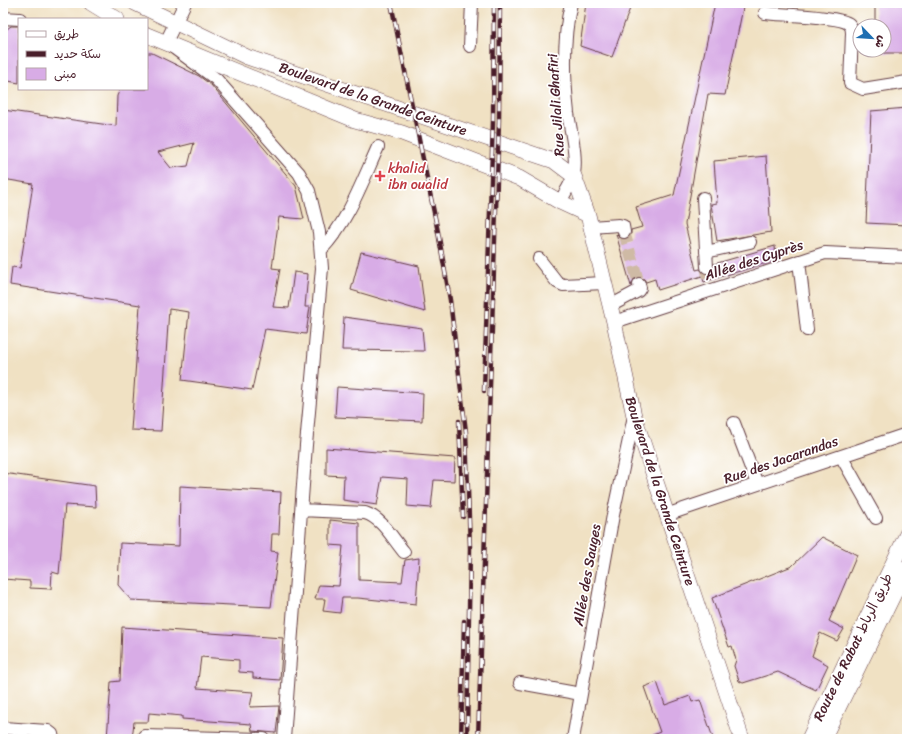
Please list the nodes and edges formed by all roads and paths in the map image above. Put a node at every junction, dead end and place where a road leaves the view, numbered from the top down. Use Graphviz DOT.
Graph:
graph roads {
  1 [pos="91,3"];
  2 [pos="136,3"];
  3 [pos="185,3"];
  4 [pos="472,3"];
  5 [pos="571,3"];
  6 [pos="765,13"];
  7 [pos="3,18"];
  8 [pos="115,18"];
  9 [pos="18,19"];
  10 [pos="174,22"];
  11 [pos="148,35"];
  12 [pos="166,42"];
  13 [pos="470,46"];
  14 [pos="907,82"];
  15 [pos="378,147"];
  16 [pos="575,153"];
  17 [pos="554,161"];
  18 [pos="574,176"];
  19 [pos="703,198"];
  20 [pos="560,202"];
  21 [pos="589,221"];
  22 [pos="624,232"];
  23 [pos="750,242"];
  24 [pos="322,250"];
  25 [pos="706,252"];
  26 [pos="907,257"];
  27 [pos="539,259"];
  28 [pos="799,261"];
  29 [pos="707,267"];
  30 [pos="604,283"];
  31 [pos="639,284"];
  32 [pos="610,306"];
  33 [pos="614,322"];
  34 [pos="807,330"];
  35 [pos="634,416"];
  36 [pos="734,423"];
  37 [pos="907,434"];
  38 [pos="841,456"];
  39 [pos="757,484"];
  40 [pos="301,510"];
  41 [pos="666,515"];
  42 [pos="876,518"];
  43 [pos="907,534"];
  44 [pos="404,552"];
  45 [pos="907,567"];
  46 [pos="520,683"];
  47 [pos="581,694"];
  48 [pos="3,728"];
  49 [pos="144,736"];
  50 [pos="53,739"];
  51 [pos="264,739"];
  52 [pos="284,739"];
  53 [pos="575,739"];
  54 [pos="742,739"];
  55 [pos="809,739"];
  56 [pos="823,739"];
  1 -- 8 [label="main road"];
  2 -- 10 [label="main road, Boulevard de la Grande Ceinture"];
  3 -- 10 [label="street"];
  4 -- 13 [label="street"];
  5 -- 16 [label="street, Rue Jilali Ghafiri"];
  6 -- 14 [label="street"];
  7 -- 9 [label="street"];
  10 -- 12 [label="street"];
  10 -- 17 [label="main road, Boulevard de la Grande Ceinture"];
  11 -- 12 [label="main road, Boulevard de la Grande Ceinture"];
  12 -- 20 [label="main road, Boulevard de la Grande Ceinture"];
  12 -- 24 [label="street"];
  15 -- 24 [label="street"];
  16 -- 17 [label="street"];
  16 -- 18 [label="street, Rue Jilali Ghafiri"];
  17 -- 18 [label="main road, Boulevard de la Grande Ceinture"];
  18 -- 20 [label="street, Rue Jilali Ghafiri"];
  18 -- 21 [label="main road, Boulevard de la Grande Ceinture"];
  19 -- 25 [label="street"];
  20 -- 21 [label="main road, Boulevard de la Grande Ceinture"];
  21 -- 22 [label="street"];
  21 -- 30 [label="main road, Boulevard de la Grande Ceinture"];
  23 -- 25 [label="street"];
  24 -- 40 [label="street"];
  25 -- 29 [label="street"];
  26 -- 28 [label="street, Allée des Cyprès"];
  27 -- 30 [label="street"];
  28 -- 33 [label="street, Allée des Cyprès"];
  28 -- 34 [label="street"];
  30 -- 32 [label="main road, Boulevard de la Grande Ceinture"];
  31 -- 32 [label="street"];
  32 -- 33 [label="main road, Boulevard de la Grande Ceinture"];
  33 -- 35 [label="main road, Boulevard de la Grande Ceinture"];
  35 -- 41 [label="main road, Boulevard de la Grande Ceinture"];
  35 -- 47 [label="street, Allée des Sauges"];
  36 -- 39 [label="street"];
  37 -- 38 [label="street, Rue des Jacarandas"];
  38 -- 39 [label="street, Rue des Jacarandas"];
  38 -- 42 [label="street"];
  39 -- 41 [label="street, Rue des Jacarandas"];
  40 -- 44 [label="street"];
  40 -- 52 [label="street"];
  41 -- 54 [label="main road, Boulevard de la Grande Ceinture"];
  43 -- 55 [label="main road, Route de Rabat طريق الرباط"];
  45 -- 56 [label="main road, Route de Rabat طريق الرباط"];
  46 -- 47 [label="street"];
  47 -- 53 [label="street, Allée des Sauges"];
  48 -- 50 [label="street"];
  49 -- 51 [label="street"];
}
